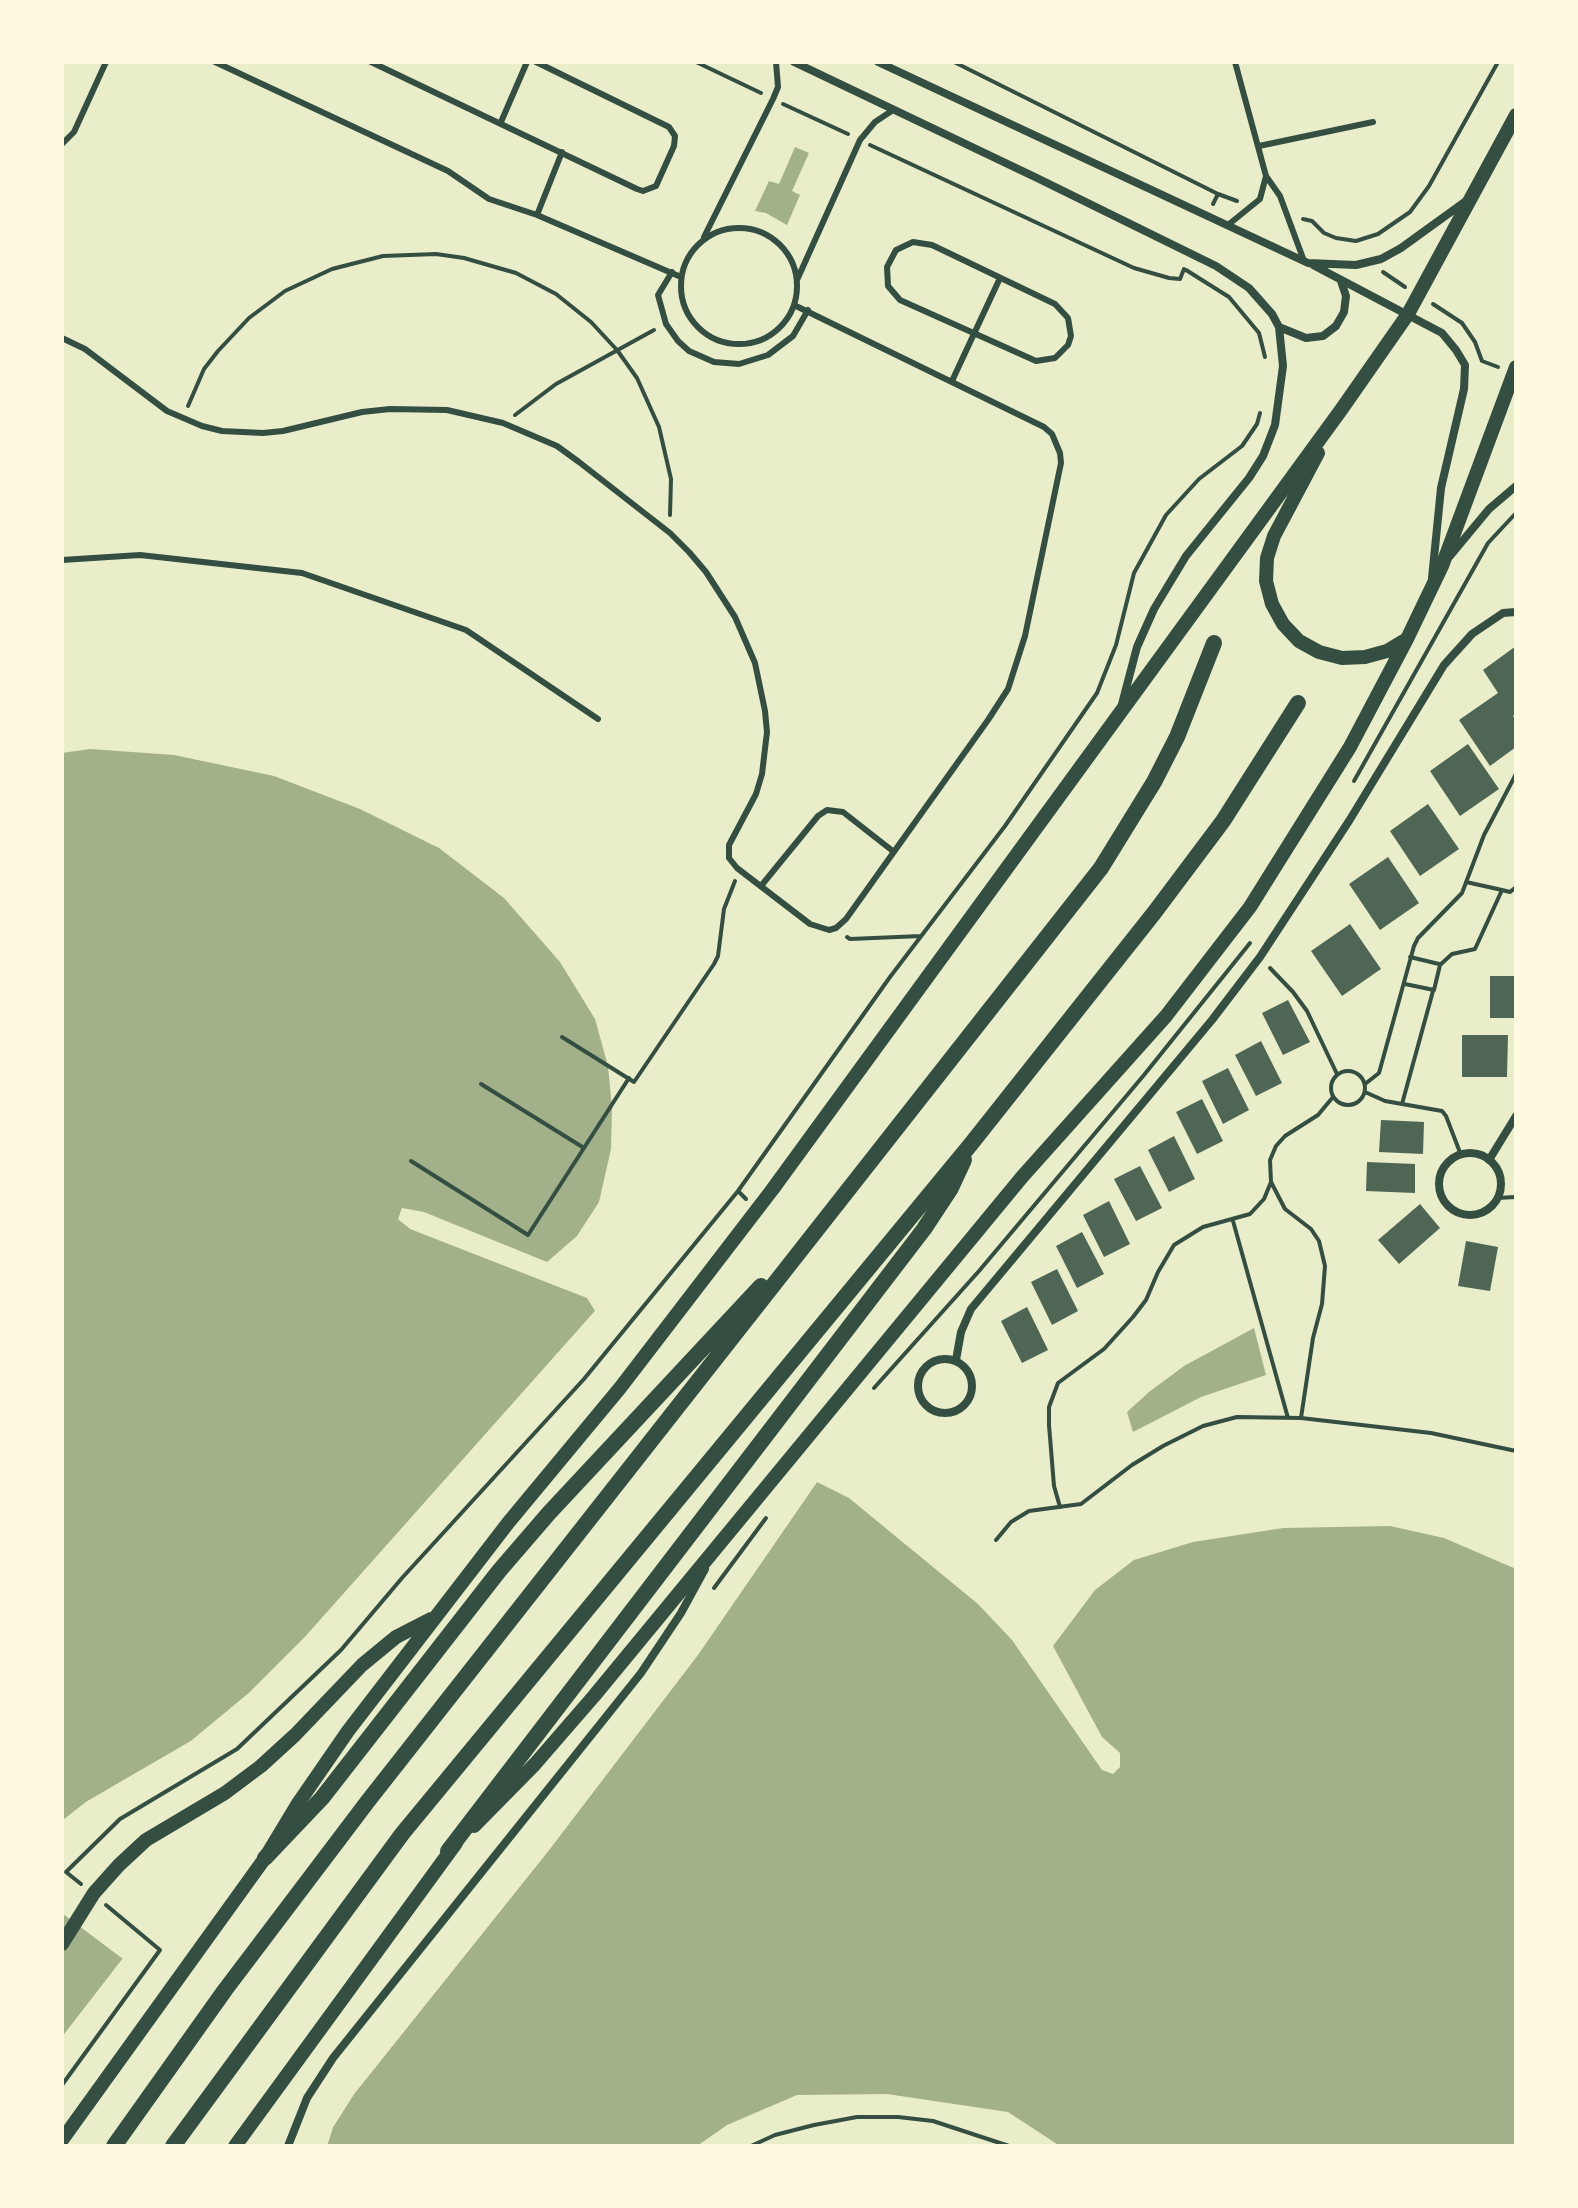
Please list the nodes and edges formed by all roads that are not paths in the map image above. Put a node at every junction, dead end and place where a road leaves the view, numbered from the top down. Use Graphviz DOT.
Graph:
graph roads {
  1 [pos="106,62"];
  2 [pos="215,62"];
  3 [pos="371,62"];
  4 [pos="527,62"];
  5 [pos="536,62"];
  6 [pos="776,62"];
  7 [pos="794,62"];
  8 [pos="878,62"];
  9 [pos="1235,62"];
  10 [pos="893,110"];
  11 [pos="1516,115"];
  12 [pos="501,122"];
  13 [pos="1373,122"];
  14 [pos="62,144"];
  15 [pos="1259,146"];
  16 [pos="562,152"];
  17 [pos="1266,176"];
  18 [pos="1473,195"];
  19 [pos="537,215"];
  20 [pos="1228,225"];
  21 [pos="702,240"];
  22 [pos="1306,262"];
  23 [pos="672,272"];
  24 [pos="681,277"];
  25 [pos="1000,278"];
  26 [pos="797,280"];
  27 [pos="1341,281"];
  28 [pos="794,305"];
  29 [pos="808,310"];
  30 [pos="1408,314"];
  31 [pos="1279,327"];
  32 [pos="974,334"];
  33 [pos="62,338"];
  34 [pos="1515,370"];
  35 [pos="952,381"];
  36 [pos="1341,410"];
  37 [pos="1516,486"];
  38 [pos="62,560"];
  39 [pos="1442,566"];
  40 [pos="1431,587"];
  41 [pos="1516,612"];
  42 [pos="1407,639"];
  43 [pos="1214,643"];
  44 [pos="1298,703"];
  45 [pos="1119,717"];
  46 [pos="598,719"];
  47 [pos="894,852"];
  48 [pos="761,886"];
  49 [pos="1516,1116"];
  50 [pos="971,1144"];
  51 [pos="1489,1160"];
  52 [pos="844,1196"];
  53 [pos="956,1360"];
  54 [pos="715,1549"];
  55 [pos="435,1617"];
  56 [pos="448,1851"];
  57 [pos="265,1858"];
  58 [pos="62,1944"];
  59 [pos="62,2140"];
  60 [pos="114,2146"];
  61 [pos="173,2146"];
  62 [pos="235,2146"];
  63 [pos="288,2146"];
  1 -- 14 [label="lane"];
  2 -- 19 [label="lane"];
  3 -- 12 [label="lane"];
  4 -- 12 [label="lane"];
  5 -- 16 [label="lane"];
  6 -- 21 [label="lane"];
  7 -- 10 [label="street"];
  8 -- 20 [label="street"];
  9 -- 15 [label="lane"];
  10 -- 26 [label="lane"];
  10 -- 31 [label="street"];
  11 -- 18 [label="street"];
  12 -- 16 [label="lane"];
  13 -- 15 [label="lane"];
  15 -- 17 [label="lane"];
  16 -- 19 [label="lane"];
  17 -- 20 [label="lane"];
  17 -- 22 [label="lane"];
  18 -- 22 [label="street"];
  18 -- 30 [label="street"];
  19 -- 23 [label="lane"];
  20 -- 22 [label="street"];
  21 -- 24 [label="lane"];
  21 -- 26 [label="lane"];
  22 -- 27 [label="street"];
  23 -- 24 [label="lane"];
  23 -- 29 [label="lane"];
  24 -- 28 [label="lane"];
  25 -- 32 [label="lane"];
  25 -- 32 [label="lane"];
  25 -- 32 [label="lane"];
  26 -- 28 [label="lane"];
  27 -- 30 [label="street"];
  27 -- 31 [label="street"];
  28 -- 29 [label="lane"];
  29 -- 35 [label="lane"];
  30 -- 36 [label="street"];
  30 -- 40 [label="street"];
  31 -- 45 [label="street"];
  32 -- 35 [label="lane"];
  33 -- 48 [label="lane"];
  34 -- 39 [label="street"];
  35 -- 47 [label="lane"];
  36 -- 42 [label="street"];
  36 -- 45 [label="street"];
  37 -- 39 [label="street"];
  38 -- 46 [label="lane"];
  39 -- 40 [label="street"];
  40 -- 42 [label="street"];
  41 -- 53 [label="street"];
  42 -- 54 [label="street"];
  43 -- 52 [label="main road"];
  44 -- 50 [label="main road"];
  45 -- 55 [label="street"];
  47 -- 48 [label="lane"];
  47 -- 48 [label="lane"];
  49 -- 51 [label="street"];
  50 -- 56 [label="main road"];
  50 -- 61 [label="main road"];
  51 -- 51 [label="street"];
  52 -- 57 [label="main road"];
  52 -- 60 [label="main road"];
  53 -- 53 [label="street"];
  54 -- 56 [label="street"];
  54 -- 63 [label="street"];
  55 -- 57 [label="street"];
  55 -- 58 [label="street"];
  56 -- 62 [label="street"];
  57 -- 59 [label="street"];
}
